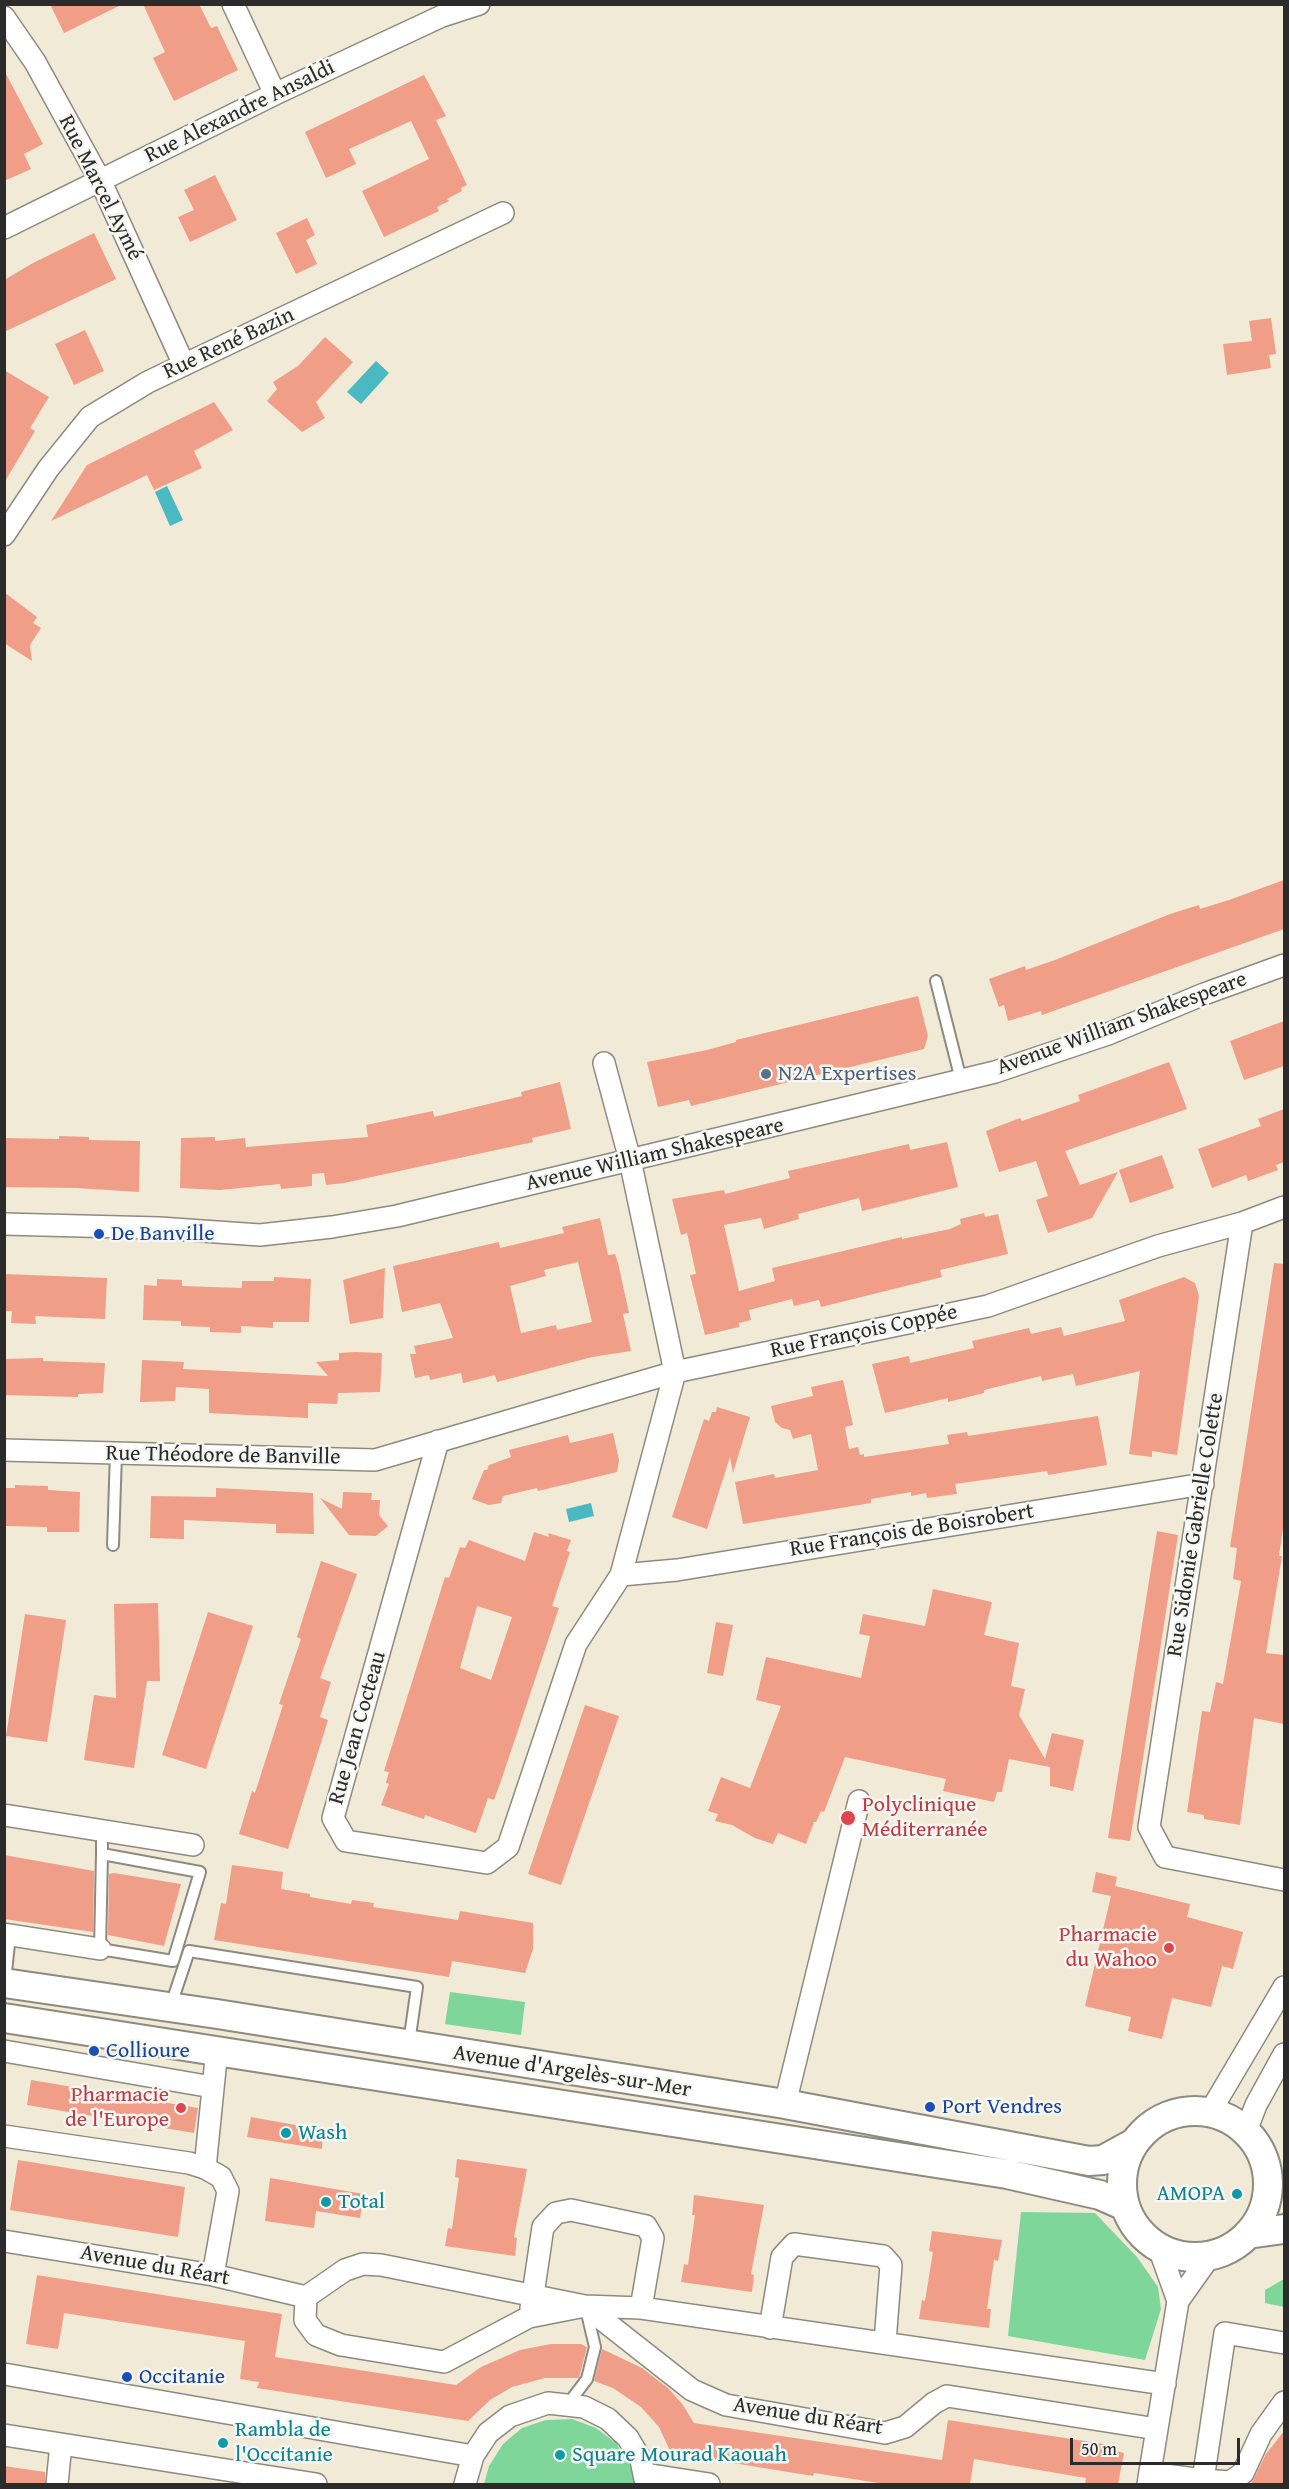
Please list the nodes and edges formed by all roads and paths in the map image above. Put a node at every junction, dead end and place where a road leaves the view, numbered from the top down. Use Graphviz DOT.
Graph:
graph roads {
  1 [pos="233,4"];
  2 [pos="479,4"];
  3 [pos="443,10"];
  4 [pos="4,17"];
  5 [pos="275,94"];
  6 [pos="101,182"];
  7 [pos="503,213"];
  8 [pos="4,228"];
  9 [pos="184,365"];
  10 [pos="4,535"];
  11 [pos="1284,965"];
  12 [pos="936,981"];
  13 [pos="604,1063"];
  14 [pos="961,1080"];
  15 [pos="630,1160"];
  16 [pos="1284,1207"];
  17 [pos="1242,1223"];
  18 [pos="4,1224"];
  19 [pos="675,1372"];
  20 [pos="438,1441"];
  21 [pos="4,1450"];
  22 [pos="116,1453"];
  23 [pos="1203,1484"];
  24 [pos="113,1545"];
  25 [pos="621,1575"];
  26 [pos="858,1801"];
  27 [pos="4,1815"];
  28 [pos="102,1831"];
  29 [pos="193,1845"];
  30 [pos="102,1854"];
  31 [pos="1284,1880"];
  32 [pos="7,1934"];
  33 [pos="100,1949"];
  34 [pos="4,1982"];
  35 [pos="1284,1987"];
  36 [pos="170,2008"];
  37 [pos="4,2018"];
  38 [pos="409,2046"];
  39 [pos="217,2049"];
  40 [pos="4,2051"];
  41 [pos="1284,2054"];
  42 [pos="212,2087"];
  43 [pos="785,2104"];
  44 [pos="1210,2112"];
  45 [pos="1246,2131"];
  46 [pos="4,2136"];
  47 [pos="1134,2143"];
  48 [pos="205,2168"];
  49 [pos="1275,2170"];
  50 [pos="1125,2206"];
  51 [pos="1284,2229"];
  52 [pos="1248,2234"];
  53 [pos="4,2241"];
  54 [pos="1159,2248"];
  55 [pos="1210,2256"];
  56 [pos="213,2275"];
  57 [pos="533,2296"];
  58 [pos="306,2297"];
  59 [pos="1178,2301"];
  60 [pos="585,2306"];
  61 [pos="641,2308"];
  62 [pos="529,2317"];
  63 [pos="770,2328"];
  64 [pos="885,2342"];
  65 [pos="1284,2343"];
  66 [pos="4,2374"];
  67 [pos="1165,2384"];
  68 [pos="1284,2402"];
  69 [pos="568,2404"];
  70 [pos="1157,2429"];
  71 [pos="4,2435"];
  72 [pos="61,2444"];
  73 [pos="473,2456"];
  74 [pos="191,2475"];
  75 [pos="646,2479"];
  76 [pos="1149,2479"];
  77 [pos="1203,2480"];
  78 [pos="57,2484"];
  79 [pos="316,2484"];
  80 [pos="465,2484"];
  81 [pos="709,2484"];
  1 -- 5 [label="street"];
  2 -- 3 [label="street, Rue Alexandre Ansaldi"];
  3 -- 5 [label="street, Rue Alexandre Ansaldi"];
  4 -- 6 [label="street, Rue Marcel Aymé"];
  5 -- 6 [label="street, Rue Alexandre Ansaldi"];
  6 -- 8 [label="street, Rue Alexandre Ansaldi"];
  6 -- 9 [label="street, Rue Marcel Aymé"];
  7 -- 9 [label="street, Rue René Bazin"];
  9 -- 10 [label="street, Rue René Bazin"];
  11 -- 14 [label="street, Avenue William Shakespeare"];
  12 -- 14 [label="lane"];
  13 -- 15 [label="street"];
  14 -- 15 [label="street, Avenue William Shakespeare"];
  15 -- 18 [label="street, Avenue William Shakespeare"];
  15 -- 19 [label="street"];
  16 -- 17 [label="street, Rue François Coppée"];
  17 -- 19 [label="street, Rue François Coppée"];
  17 -- 23 [label="street, Rue Sidonie Gabrielle Colette"];
  19 -- 20 [label="street, Rue François Coppée"];
  19 -- 25 [label="street"];
  20 -- 22 [label="street, Rue Théodore de Banville"];
  20 -- 25 [label="street, Rue Jean Cocteau"];
  21 -- 22 [label="street, Rue Théodore de Banville"];
  22 -- 24 [label="lane"];
  23 -- 25 [label="street, Rue François de Boisrobert"];
  23 -- 31 [label="street, Rue Sidonie Gabrielle Colette"];
  26 -- 43 [label="street"];
  27 -- 28 [label="street"];
  28 -- 29 [label="street"];
  28 -- 30 [label="lane"];
  30 -- 33 [label="lane"];
  30 -- 33 [label="lane"];
  32 -- 33 [label="street"];
  32 -- 34 [label="lane"];
  34 -- 36 [label="main road, Avenue d'Argelès-sur-Mer"];
  35 -- 44 [label="street"];
  36 -- 38 [label="main road, Avenue d'Argelès-sur-Mer"];
  36 -- 38 [label="lane"];
  37 -- 39 [label="main road, Avenue d'Argelès-sur-Mer"];
  38 -- 43 [label="main road, Avenue d'Argelès-sur-Mer"];
  39 -- 42 [label="street"];
  39 -- 50 [label="main road, Avenue d'Argelès-sur-Mer"];
  40 -- 42 [label="street"];
  41 -- 45 [label="street"];
  42 -- 48 [label="street"];
  43 -- 47 [label="main road, Avenue d'Argelès-sur-Mer"];
  44 -- 45 [label="main road"];
  44 -- 47 [label="main road"];
  45 -- 49 [label="main road"];
  46 -- 48 [label="street"];
  47 -- 50 [label="main road"];
  48 -- 56 [label="street"];
  49 -- 52 [label="main road"];
  50 -- 54 [label="main road"];
  51 -- 52 [label="main road"];
  52 -- 55 [label="main road"];
  53 -- 56 [label="street, Avenue du Réart"];
  54 -- 55 [label="main road"];
  54 -- 59 [label="street"];
  55 -- 59 [label="street"];
  56 -- 58 [label="street, Avenue du Réart"];
  57 -- 58 [label="street, Avenue du Réart"];
  57 -- 60 [label="street, Avenue du Réart"];
  57 -- 61 [label="street"];
  57 -- 62 [label="street"];
  58 -- 62 [label="street, Avenue du Réart"];
  59 -- 67 [label="street"];
  60 -- 61 [label="street, Avenue du Réart"];
  60 -- 62 [label="street, Avenue du Réart"];
  60 -- 69 [label="lane"];
  60 -- 70 [label="street, Avenue du Réart"];
  61 -- 63 [label="street, Avenue du Réart"];
  63 -- 64 [label="street, Avenue du Réart"];
  63 -- 64 [label="street"];
  64 -- 67 [label="street, Avenue du Réart"];
  65 -- 77 [label="street"];
  66 -- 73 [label="street"];
  67 -- 70 [label="street"];
  68 -- 77 [label="street"];
  69 -- 73 [label="street"];
  69 -- 75 [label="street"];
  70 -- 76 [label="street"];
  71 -- 72 [label="street"];
  72 -- 74 [label="street"];
  72 -- 78 [label="street"];
  73 -- 80 [label="street"];
  74 -- 79 [label="street"];
  75 -- 81 [label="street"];
  76 -- 77 [label="street"];
}
